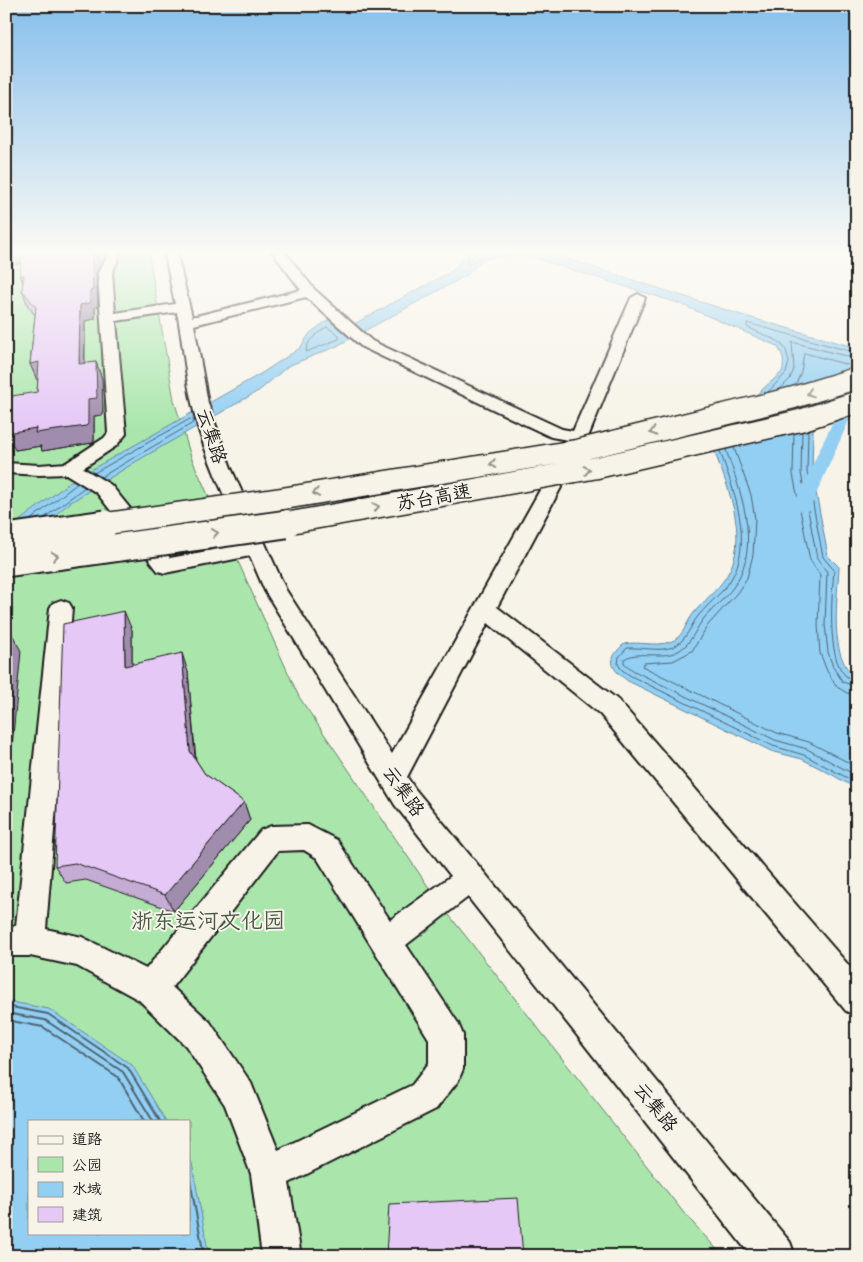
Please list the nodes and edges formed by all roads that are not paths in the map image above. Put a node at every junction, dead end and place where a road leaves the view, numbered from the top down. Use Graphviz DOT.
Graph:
graph roads {
  1 [pos="107,309"];
  2 [pos="169,309"];
  3 [pos="182,309"];
  4 [pos="242,309"];
  5 [pos="328,309"];
  6 [pos="633,309"];
  7 [pos="108,318"];
  8 [pos="186,323"];
  9 [pos="857,378"];
  10 [pos="857,402"];
  11 [pos="579,437"];
  12 [pos="6,468"];
  13 [pos="70,468"];
  14 [pos="6,538"];
  15 [pos="256,548"];
  16 [pos="6,563"];
  17 [pos="61,608"];
  18 [pos="484,609"];
  19 [pos="393,777"];
  20 [pos="471,878"];
  21 [pos="18,941"];
  22 [pos="386,941"];
  23 [pos="150,989"];
  24 [pos="857,1000"];
  25 [pos="269,1174"];
  26 [pos="282,1256"];
  27 [pos="776,1256"];
  1 -- 7 [label="street"];
  2 -- 7 [label="street"];
  3 -- 8 [label="street, 云集路"];
  4 -- 8 [label="street"];
  5 -- 11 [label="street"];
  6 -- 11 [label="street"];
  7 -- 13 [label="street"];
  8 -- 15 [label="street, 云集路"];
  9 -- 14 [label="highway, 苏台高速, one-way, bridge"];
  16 -- 10 [label="highway, 苏台高速, one-way, bridge"];
  11 -- 18 [label="street"];
  12 -- 13 [label="street"];
  13 -- 15 [label="street"];
  15 -- 19 [label="street, 云集路"];
  17 -- 21 [label="street"];
  18 -- 19 [label="street"];
  18 -- 24 [label="street"];
  19 -- 20 [label="street, 云集路"];
  20 -- 22 [label="street"];
  20 -- 27 [label="street, 云集路"];
  21 -- 23 [label="street"];
  22 -- 23 [label="street"];
  22 -- 25 [label="street"];
  23 -- 25 [label="street"];
  25 -- 26 [label="street"];
}
